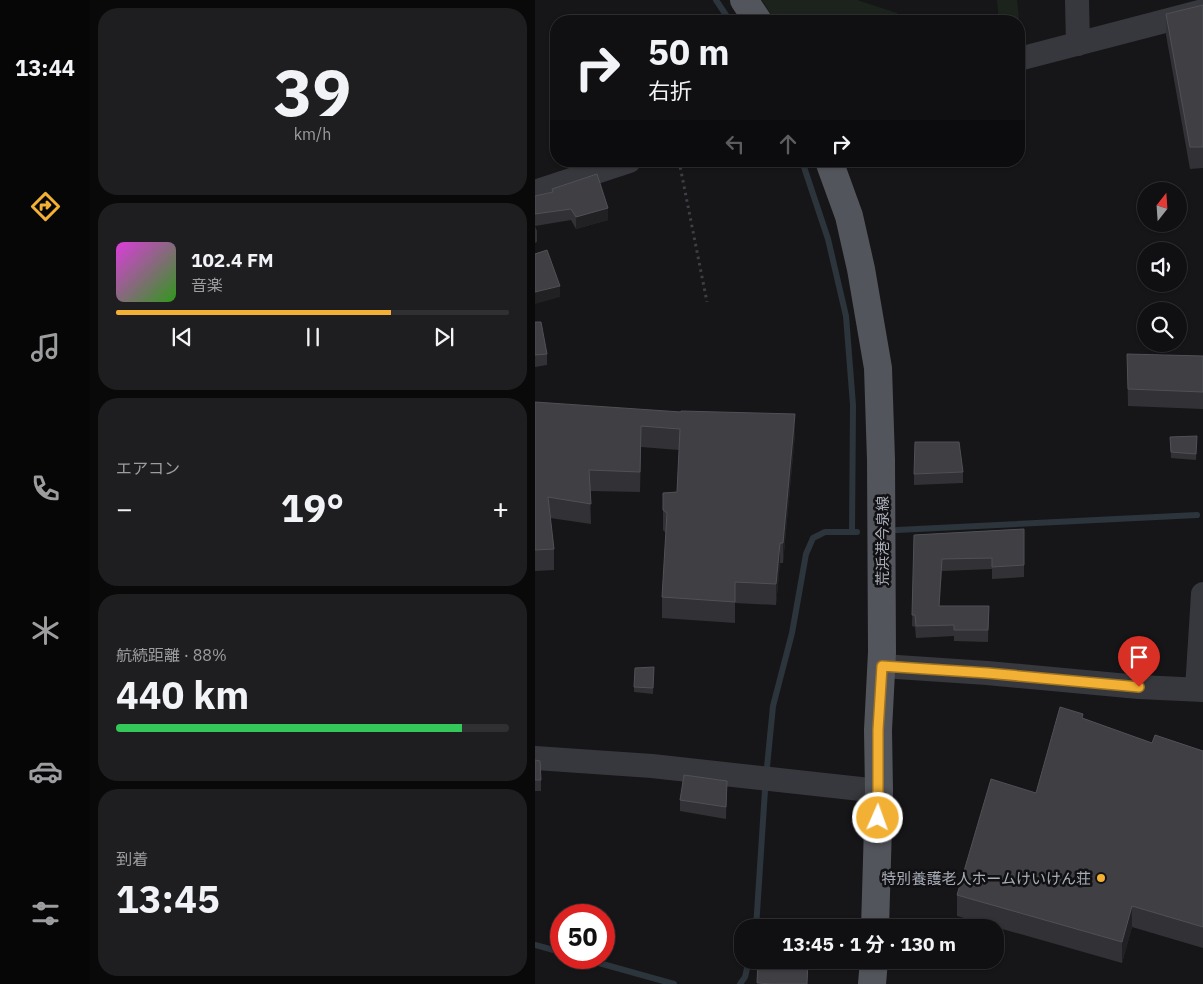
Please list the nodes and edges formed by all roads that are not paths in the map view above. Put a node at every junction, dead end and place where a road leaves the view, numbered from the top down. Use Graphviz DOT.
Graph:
graph roads {
  1 [pos="744,0"];
  2 [pos="1077,0"];
  3 [pos="1203,11"];
  4 [pos="754,15"];
  5 [pos="1078,44"];
  6 [pos="1025,57"];
  7 [pos="611,167"];
  8 [pos="831,167"];
  9 [pos="535,192"];
  10 [pos="1203,594"];
  11 [pos="882,666"];
  12 [pos="1200,690"];
  13 [pos="535,758"];
  14 [pos="879,790"];
  15 [pos="875,919"];
  16 [pos="873,969"];
  17 [pos="872,984"];
  1 -- 4 [label="main road"];
  2 -- 5 [label="street"];
  3 -- 5 [label="street"];
  5 -- 6 [label="street"];
  7 -- 9 [label="street"];
  8 -- 11 [label="main road, 荒浜港今泉線"];
  10 -- 12 [label="street"];
  11 -- 12 [label="street"];
  11 -- 14 [label="main road, 荒浜港今泉線"];
  13 -- 14 [label="street"];
  14 -- 15 [label="main road, 荒浜港今泉線"];
  16 -- 17 [label="main road"];
}
